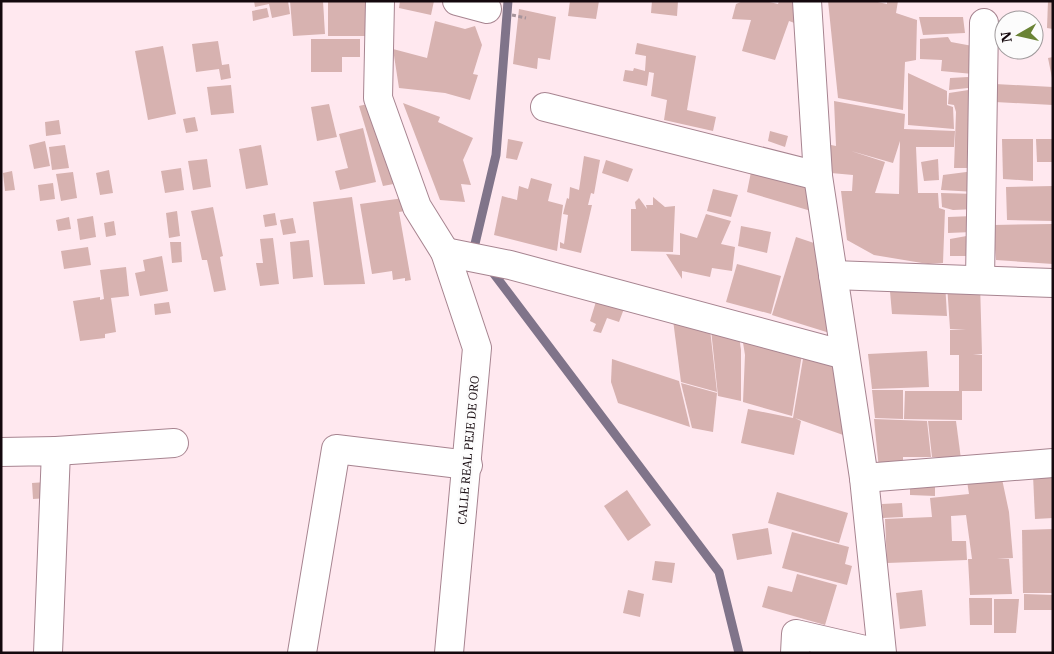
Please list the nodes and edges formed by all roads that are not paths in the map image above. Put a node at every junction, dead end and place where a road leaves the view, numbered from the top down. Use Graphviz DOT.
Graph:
graph roads {
  1 [pos="380,1"];
  2 [pos="457,1"];
  3 [pos="807,1"];
  4 [pos="487,9"];
  5 [pos="984,23"];
  6 [pos="545,107"];
  7 [pos="818,176"];
  8 [pos="457,253"];
  9 [pos="834,275"];
  10 [pos="980,280"];
  11 [pos="1053,283"];
  12 [pos="845,355"];
  13 [pos="174,443"];
  14 [pos="56,451"];
  15 [pos="1,452"];
  16 [pos="1053,463"];
  17 [pos="468,465"];
  18 [pos="864,478"];
  19 [pos="48,653"];
  20 [pos="302,653"];
  21 [pos="449,653"];
  22 [pos="795,653"];
  23 [pos="880,653"];
  1 -- 8 [label="street, CALLE REAL PEJE DE ORO"];
  2 -- 4 [label="street"];
  3 -- 7 [label="street"];
  5 -- 10 [label="street"];
  6 -- 7 [label="street"];
  7 -- 9 [label="street"];
  8 -- 12 [label="street"];
  8 -- 17 [label="street, CALLE REAL PEJE DE ORO"];
  9 -- 10 [label="street"];
  9 -- 12 [label="street"];
  10 -- 11 [label="street"];
  12 -- 18 [label="street"];
  13 -- 14 [label="street"];
  14 -- 15 [label="street"];
  14 -- 19 [label="street"];
  16 -- 18 [label="street"];
  17 -- 20 [label="street"];
  17 -- 21 [label="street, CALLE REAL PEJE DE ORO"];
  18 -- 23 [label="street"];
  22 -- 23 [label="street"];
}
